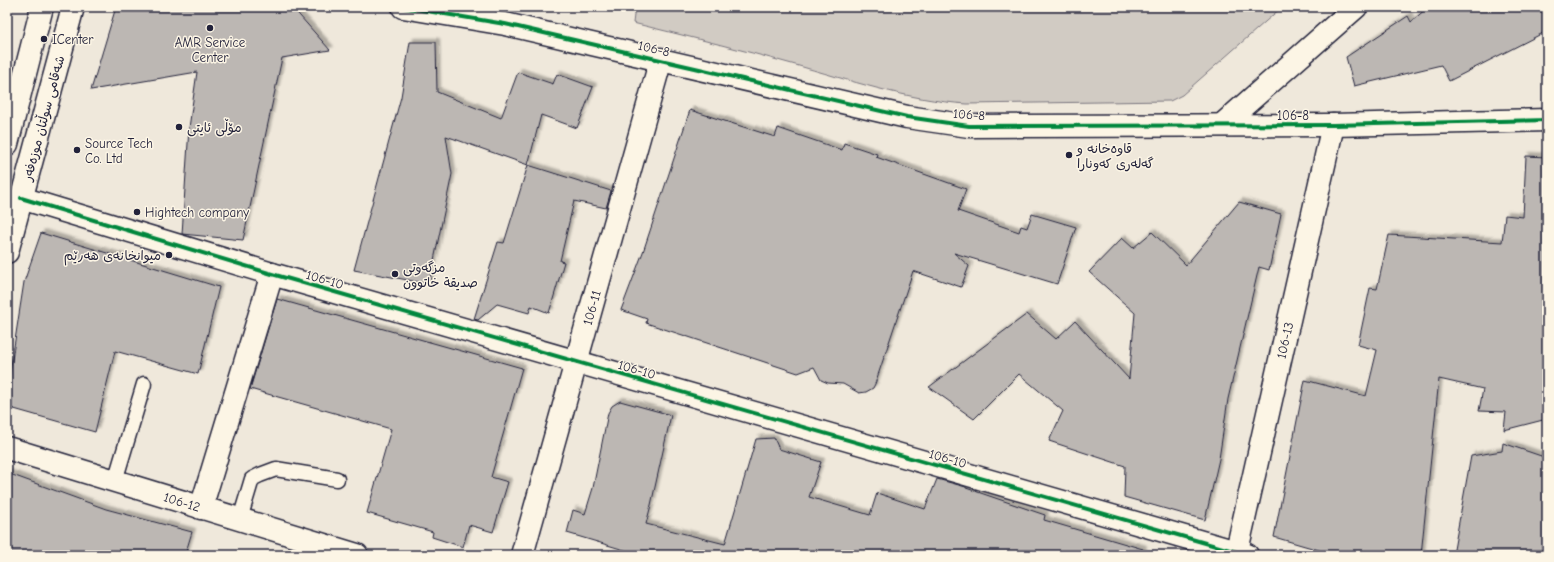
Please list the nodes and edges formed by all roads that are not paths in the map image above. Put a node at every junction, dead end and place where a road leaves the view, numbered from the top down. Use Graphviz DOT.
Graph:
graph roads {
  1 [pos="42,7"];
  2 [pos="73,7"];
  3 [pos="403,7"];
  4 [pos="1356,7"];
  5 [pos="506,15"];
  6 [pos="661,59"];
  7 [pos="1547,120"];
  8 [pos="1223,124"];
  9 [pos="1333,125"];
  10 [pos="7,144"];
  11 [pos="21,198"];
  12 [pos="7,252"];
  13 [pos="272,274"];
  14 [pos="576,362"];
  15 [pos="144,384"];
  16 [pos="7,448"];
  17 [pos="337,478"];
  18 [pos="115,481"];
  19 [pos="201,508"];
  20 [pos="240,519"];
  21 [pos="1240,554"];
  22 [pos="356,555"];
  23 [pos="522,555"];
  1 -- 10 [label="street"];
  2 -- 11 [label="street, شەقامی سوڵتان موزەفەر"];
  3 -- 5 [label="street, 106-8"];
  4 -- 8 [label="street"];
  5 -- 6 [label="street, 106-8"];
  6 -- 8 [label="street, 106-8"];
  6 -- 14 [label="street, 106-11"];
  7 -- 9 [label="street, 106-8"];
  8 -- 9 [label="street, 106-8"];
  9 -- 21 [label="street, 106-13"];
  11 -- 12 [label="street, شەقامی سوڵتان موزەفەر"];
  11 -- 13 [label="street, 106-10"];
  13 -- 14 [label="street, 106-10"];
  13 -- 19 [label="street"];
  14 -- 21 [label="street, 106-10"];
  14 -- 23 [label="street, 106-11"];
  15 -- 18 [label="lane"];
  16 -- 18 [label="street, 106-12"];
  17 -- 20 [label="lane"];
  18 -- 19 [label="street, 106-12"];
  19 -- 20 [label="street, 106-12"];
  20 -- 22 [label="street, 106-12"];
}
